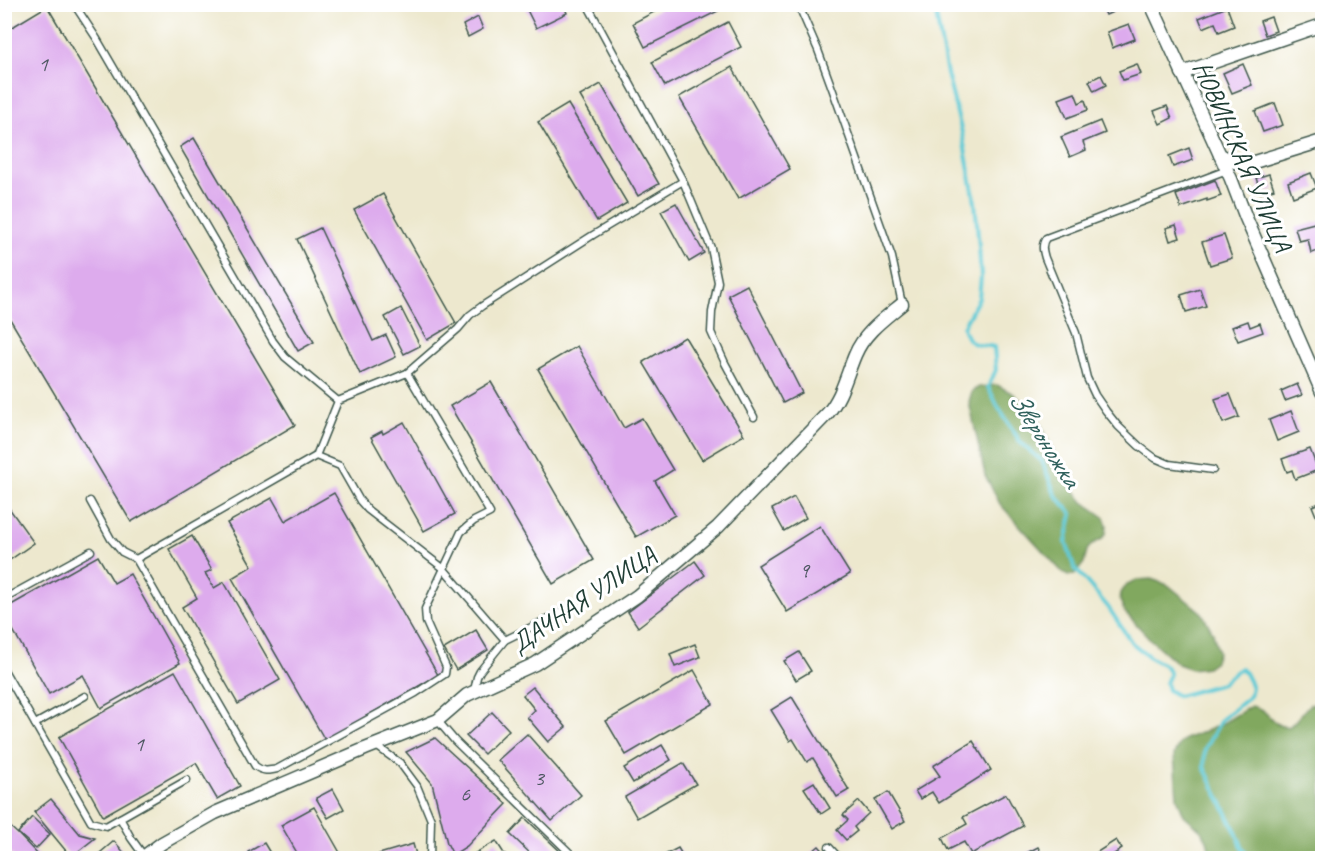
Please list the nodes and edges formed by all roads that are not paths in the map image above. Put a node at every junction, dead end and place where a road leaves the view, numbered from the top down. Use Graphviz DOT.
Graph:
graph roads {
  1 [pos="74,4"];
  2 [pos="587,4"];
  3 [pos="798,4"];
  4 [pos="1151,4"];
  5 [pos="1323,25"];
  6 [pos="1182,73"];
  7 [pos="1323,141"];
  8 [pos="1220,155"];
  9 [pos="1251,163"];
  10 [pos="1227,170"];
  11 [pos="683,181"];
  12 [pos="1235,190"];
  13 [pos="902,304"];
  14 [pos="407,373"];
  15 [pos="1323,392"];
  16 [pos="338,401"];
  17 [pos="754,417"];
  18 [pos="316,456"];
  19 [pos="1213,470"];
  20 [pos="90,501"];
  21 [pos="91,550"];
  22 [pos="136,559"];
  23 [pos="443,568"];
  24 [pos="4,599"];
  25 [pos="566,610"];
  26 [pos="505,640"];
  27 [pos="4,670"];
  28 [pos="474,691"];
  29 [pos="85,696"];
  30 [pos="438,720"];
  31 [pos="35,724"];
  32 [pos="375,745"];
  33 [pos="187,780"];
  34 [pos="120,818"];
  35 [pos="829,847"];
  36 [pos="144,858"];
  37 [pos="430,858"];
  38 [pos="575,858"];
  39 [pos="839,858"];
  1 -- 16 [label="lane"];
  2 -- 11 [label="lane"];
  3 -- 13 [label="lane"];
  4 -- 6 [label="street, НОВИНСКАЯ УЛИЦА"];
  5 -- 6 [label="street"];
  6 -- 8 [label="street, НОВИНСКАЯ УЛИЦА"];
  7 -- 9 [label="street"];
  8 -- 9 [label="street"];
  8 -- 10 [label="street, НОВИНСКАЯ УЛИЦА"];
  9 -- 12 [label="street"];
  10 -- 12 [label="street, НОВИНСКАЯ УЛИЦА"];
  10 -- 19 [label="lane"];
  11 -- 14 [label="lane"];
  11 -- 17 [label="lane"];
  12 -- 15 [label="street, НОВИНСКАЯ УЛИЦА"];
  13 -- 28 [label="street, ДАЧНАЯ УЛИЦА"];
  14 -- 16 [label="lane"];
  14 -- 23 [label="lane"];
  16 -- 18 [label="lane"];
  18 -- 22 [label="lane"];
  18 -- 23 [label="lane"];
  20 -- 22 [label="lane"];
  21 -- 24 [label="lane"];
  22 -- 23 [label="lane"];
  23 -- 26 [label="lane"];
  25 -- 26 [label="lane"];
  26 -- 28 [label="lane"];
  27 -- 31 [label="lane"];
  28 -- 30 [label="street, ДАЧНАЯ УЛИЦА"];
  29 -- 31 [label="lane"];
  30 -- 32 [label="street, ДАЧНАЯ УЛИЦА"];
  30 -- 38 [label="lane"];
  31 -- 34 [label="lane"];
  32 -- 36 [label="street, ДАЧНАЯ УЛИЦА"];
  32 -- 37 [label="lane"];
  33 -- 34 [label="lane"];
  34 -- 36 [label="lane"];
  35 -- 39 [label="lane"];
}
